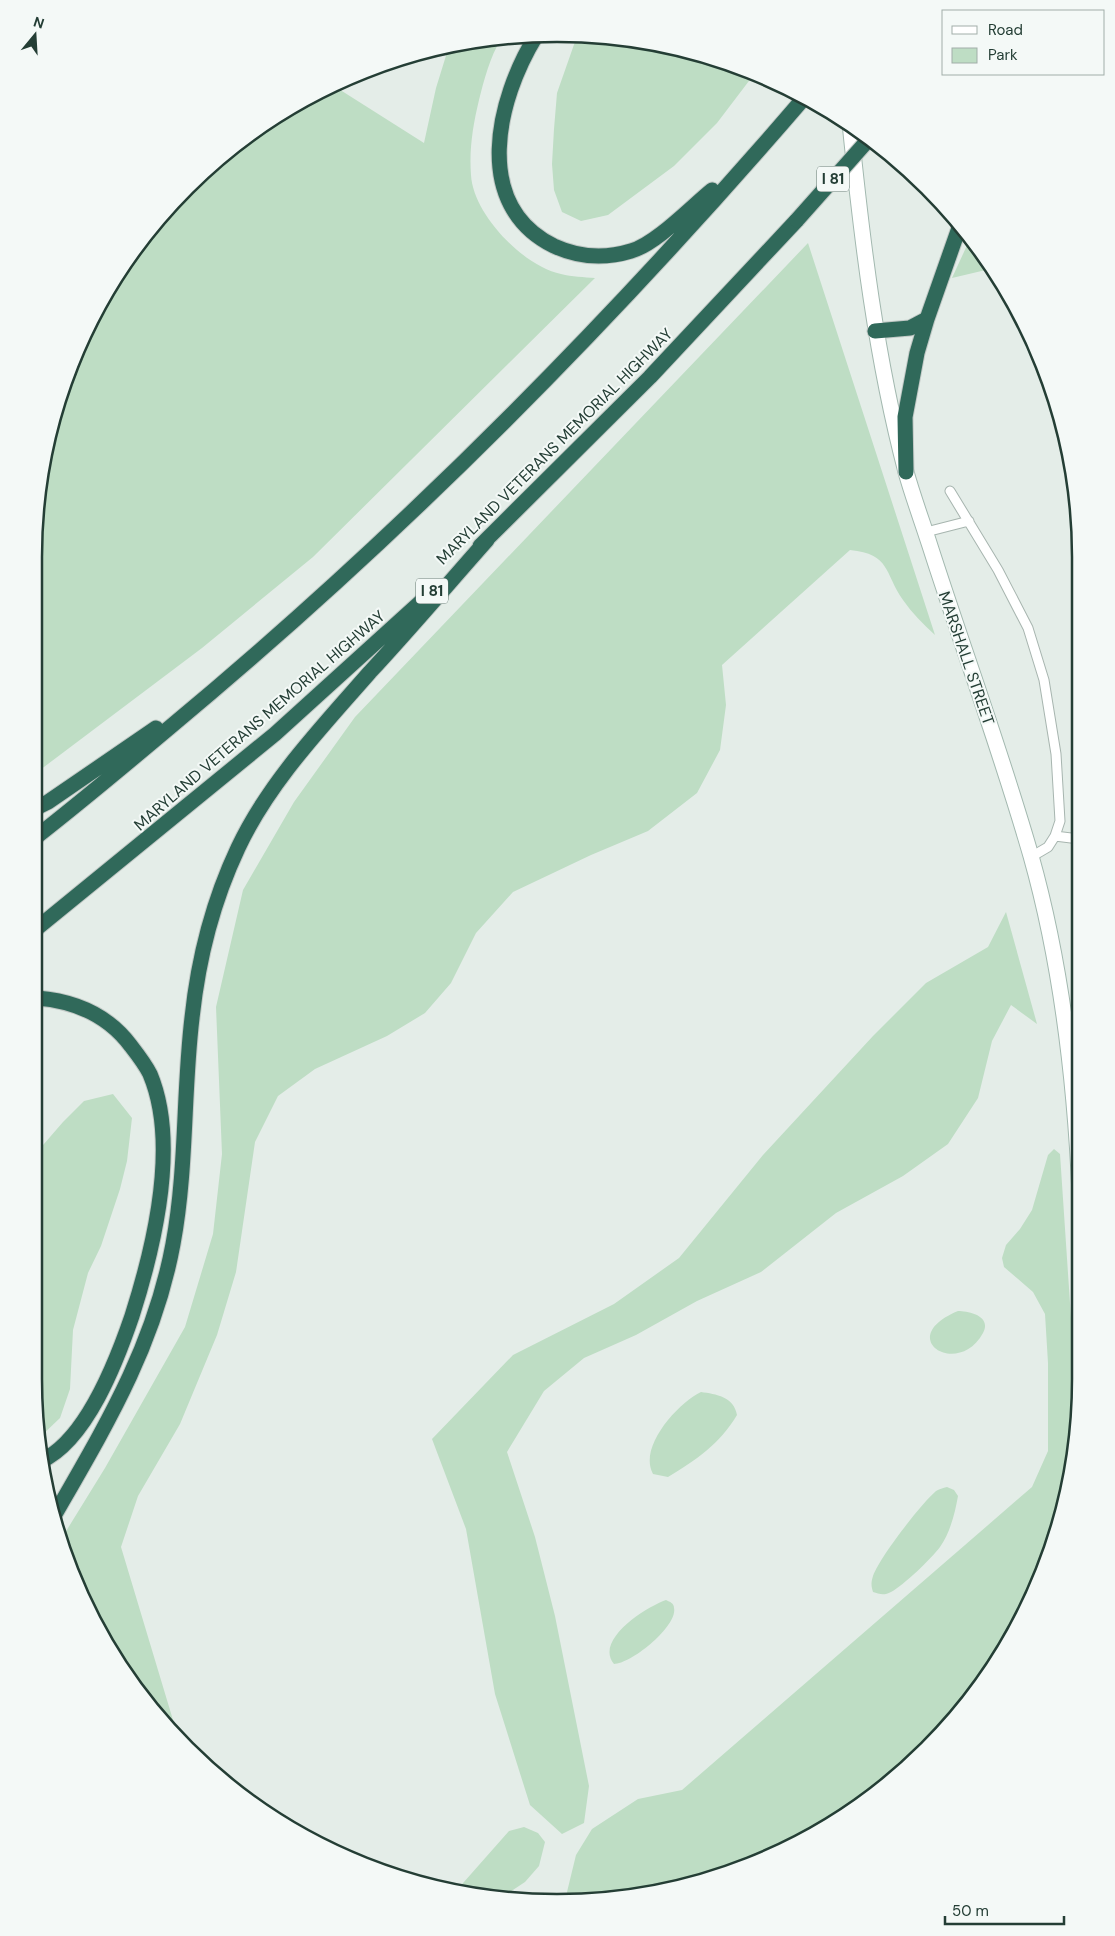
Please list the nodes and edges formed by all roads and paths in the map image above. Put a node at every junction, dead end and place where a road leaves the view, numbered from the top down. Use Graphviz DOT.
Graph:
graph roads {
  1 [pos="532,44"];
  2 [pos="799,103"];
  3 [pos="851,134"];
  4 [pos="864,144"];
  5 [pos="756,154"];
  6 [pos="957,233"];
  7 [pos="927,318"];
  8 [pos="875,331"];
  9 [pos="906,472"];
  10 [pos="950,491"];
  11 [pos="969,521"];
  12 [pos="926,532"];
  13 [pos="487,540"];
  14 [pos="232,676"];
  15 [pos="42,805"];
  16 [pos="42,832"];
  17 [pos="1056,836"];
  18 [pos="1072,838"];
  19 [pos="1031,857"];
  20 [pos="42,924"];
  21 [pos="42,998"];
  22 [pos="1072,1074"];
  23 [pos="49,1457"];
  24 [pos="59,1507"];
  1 -- 5 [label="highway"];
  2 -- 5 [label="highway"];
  3 -- 8 [label="main road, MARSHALL STREET"];
  4 -- 13 [label="highway, MARYLAND VETERANS MEMORIAL HIGHWAY / I 81, bridge"];
  5 -- 14 [label="highway"];
  6 -- 7 [label="highway"];
  7 -- 8 [label="highway"];
  7 -- 9 [label="highway"];
  8 -- 9 [label="main road, MARSHALL STREET"];
  9 -- 12 [label="main road, MARSHALL STREET"];
  10 -- 11 [label="lane"];
  11 -- 12 [label="lane"];
  11 -- 17 [label="lane"];
  12 -- 19 [label="main road, MARSHALL STREET"];
  13 -- 20 [label="highway, MARYLAND VETERANS MEMORIAL HIGHWAY / I 81"];
  13 -- 24 [label="highway"];
  14 -- 15 [label="highway"];
  14 -- 16 [label="highway"];
  17 -- 18 [label="lane"];
  17 -- 19 [label="lane"];
  19 -- 22 [label="main road, MARSHALL STREET"];
  21 -- 23 [label="highway"];
}
